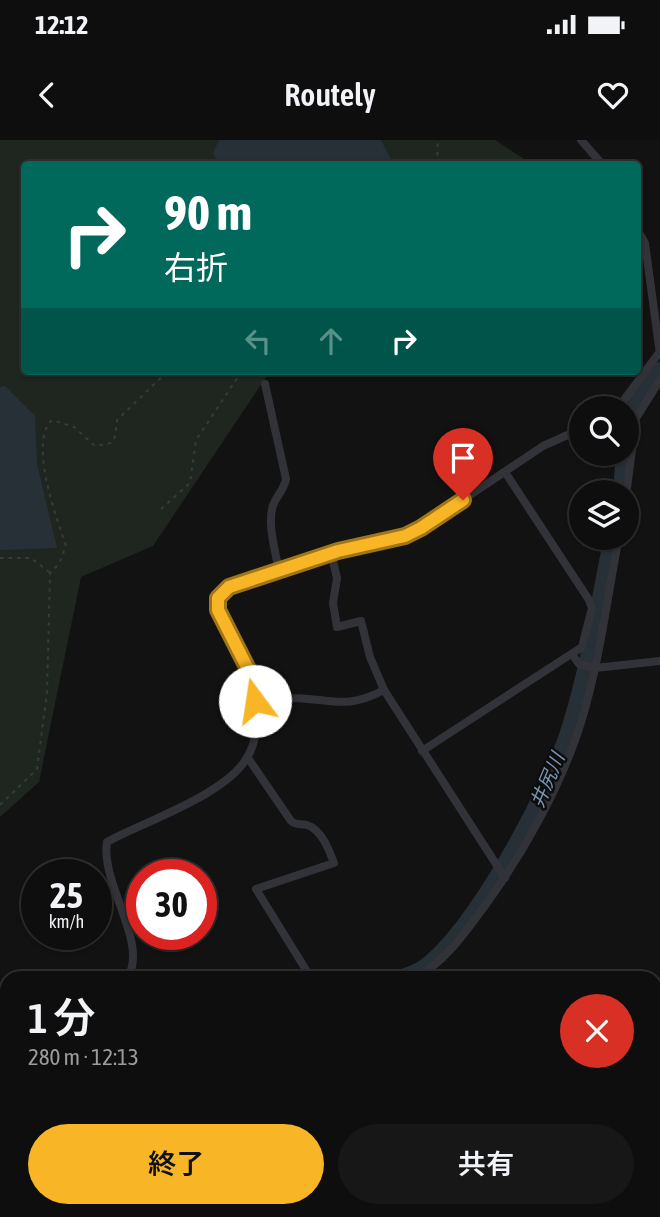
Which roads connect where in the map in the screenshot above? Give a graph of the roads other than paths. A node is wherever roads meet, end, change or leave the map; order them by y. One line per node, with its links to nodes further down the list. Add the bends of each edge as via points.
1 (581, 140): 2 (street)
2 (599, 161)
3 (641, 236): 4 (street)
4 (660, 353): 7 (street)
5 (660, 380): 10 (street, via 636,418)
6 (265, 384): 13 (street, via 286,479 272,506)
7 (627, 396)
8 (569, 434): 9 (street)
9 (505, 472): 12 (street, via 405,536); 14 (street, via 592,608 582,647)
10 (628, 480)
11 (617, 550): 16 (street)
12 (331, 553): 13 (street); 17 (street, via 337,578 333,603 337,627 361,621)
13 (279, 572): 18 (street, via 229,587 218,598 218,610 250,673)
14 (572, 654): 16 (street, via 579,664); 19 (street)
15 (660, 661): 16 (street)
16 (595, 668): 21 (street, via 582,722 555,786)
17 (384, 690): 18 (street, via 362,702); 19 (street)
18 (255, 701): 20 (street, via 256,735)
19 (422, 751): 21 (street)
20 (248, 758): 22 (street, via 203,796 107,842 112,886 130,938); 23 (street, via 291,821 322,836 334,863 256,889)
21 (505, 878): 24 (street, via 449,954)
22 (130, 971)
23 (307, 971)
24 (428, 971)

